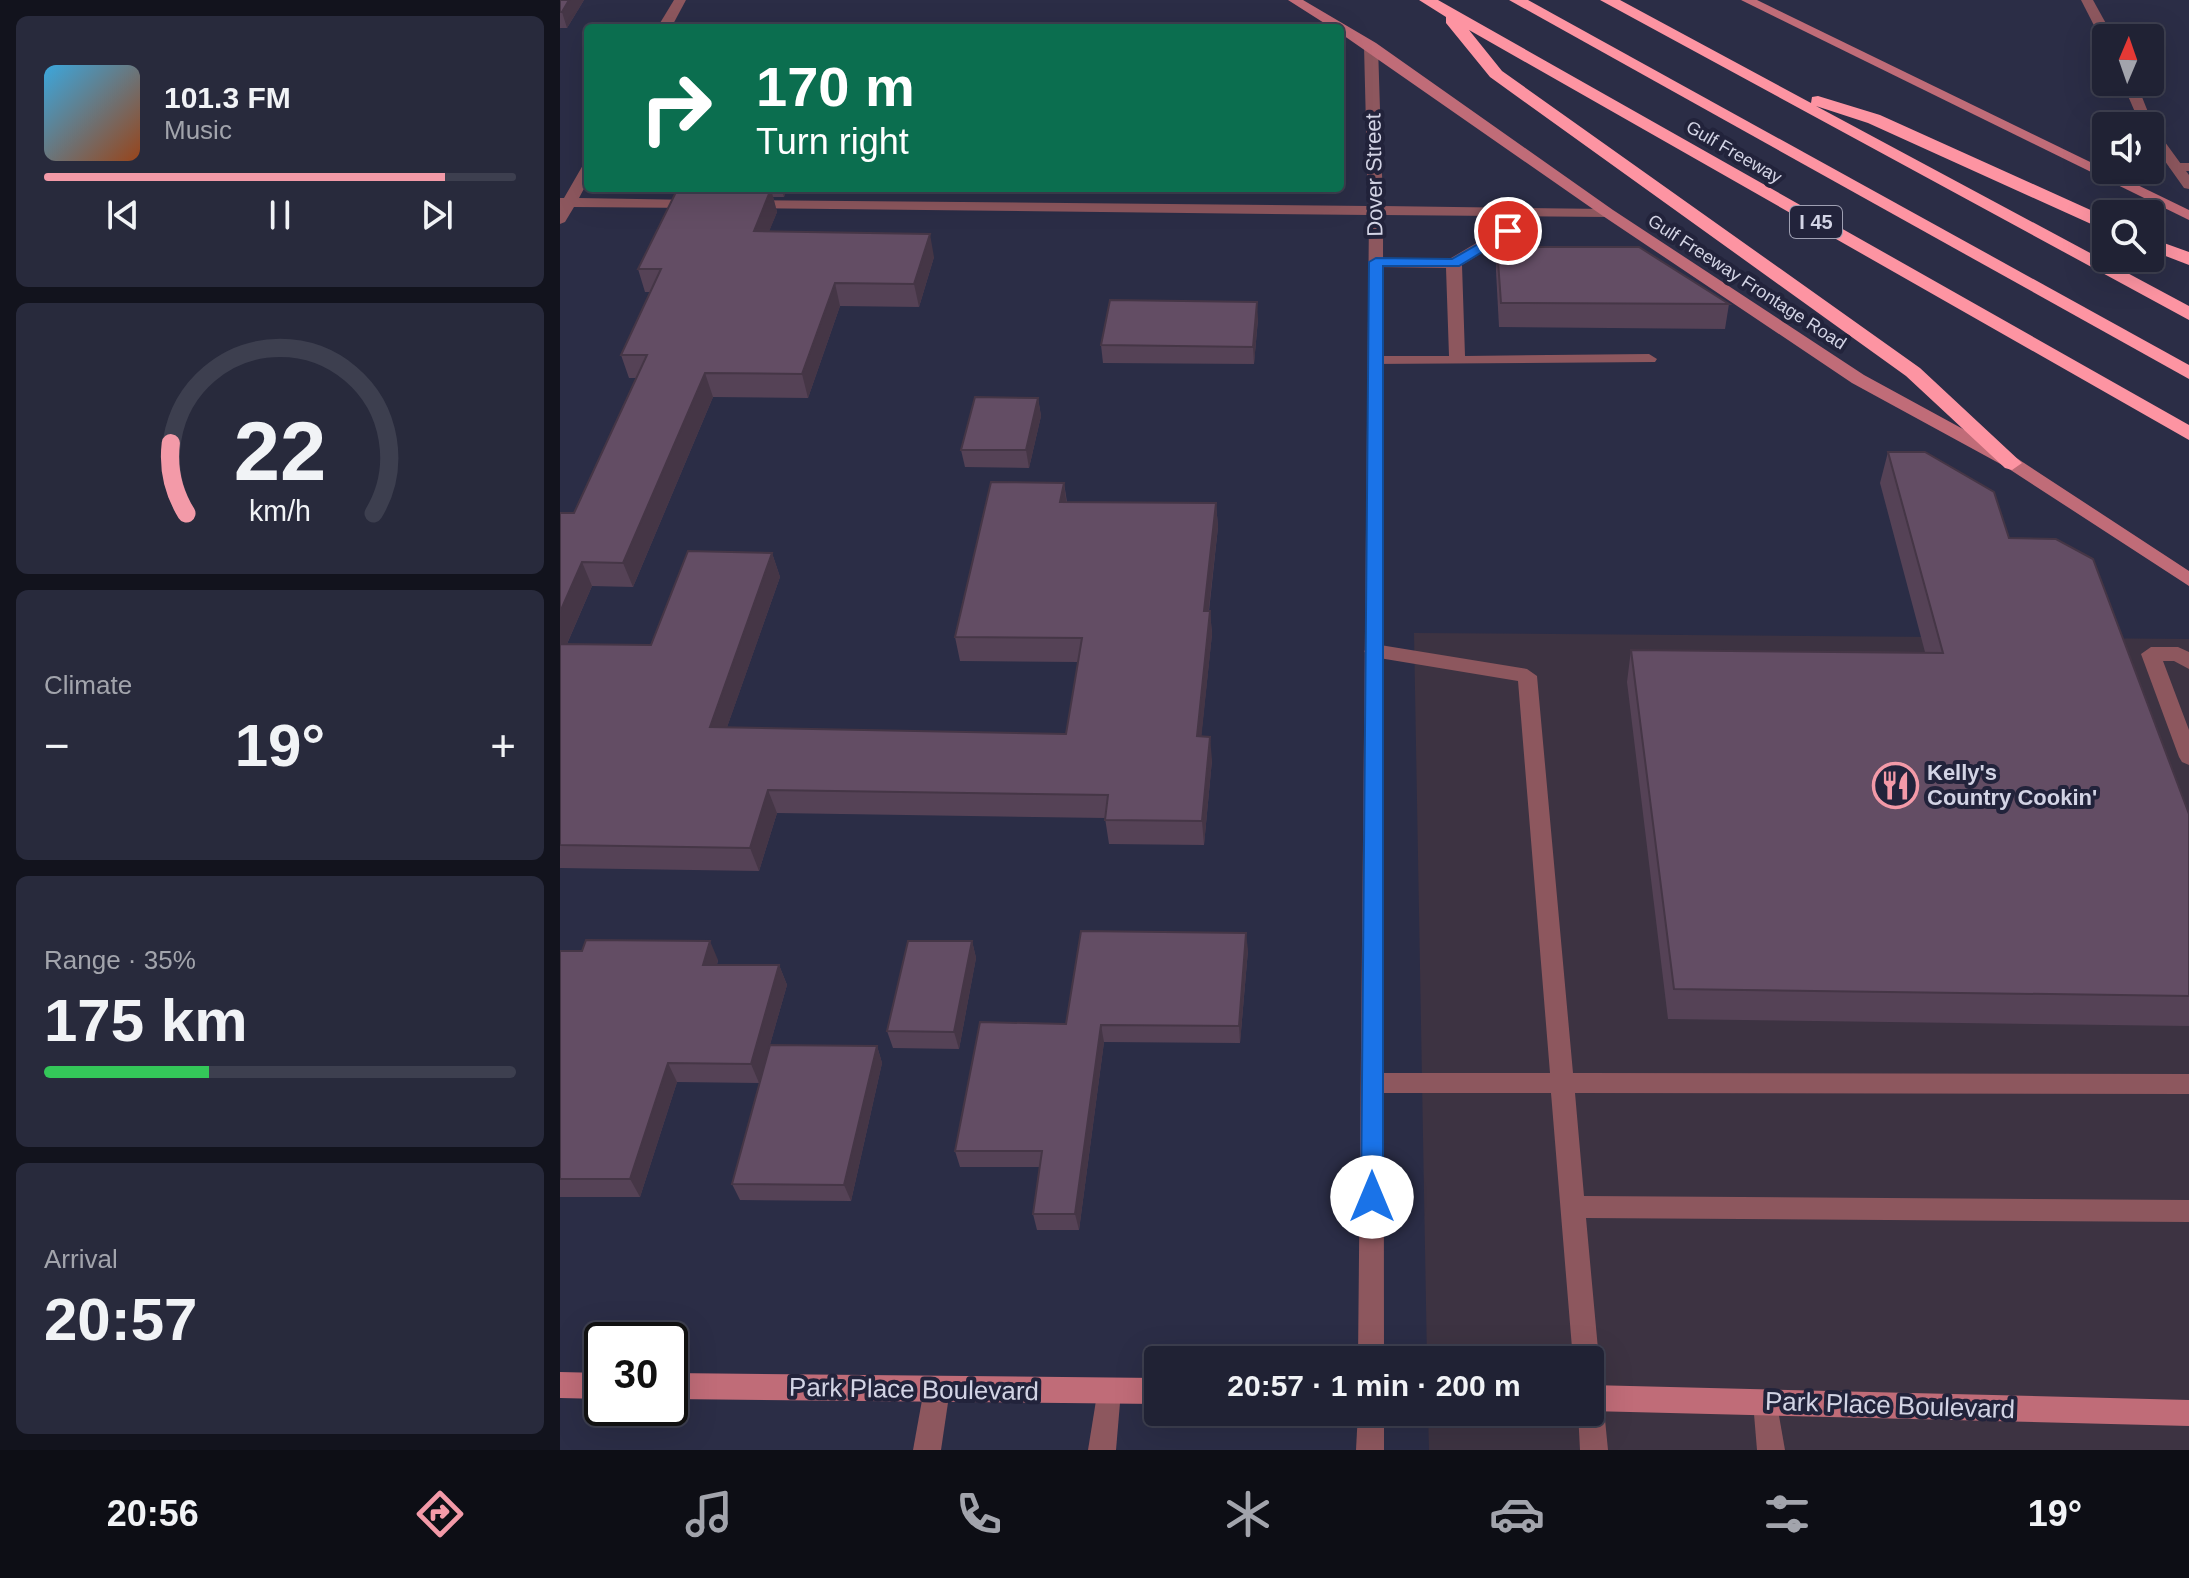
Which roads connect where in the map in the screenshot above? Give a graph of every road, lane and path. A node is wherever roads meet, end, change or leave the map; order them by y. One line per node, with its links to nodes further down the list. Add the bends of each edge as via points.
1 (680, 0): 8 (street)
2 (1294, 0): 9 (main road, Gulf Freeway Frontage Road)
3 (1517, 0): 35 (highway, Gulf Freeway / I 45)
4 (1608, 0): 13 (highway)
5 (1747, 0): 15 (main road)
6 (2087, 0): 10 (street)
7 (1435, 4): 36 (highway, Gulf Freeway / I 45); 37 (highway, via 1496,74 1913,372)
8 (666, 24)
9 (1334, 24)
10 (2100, 24)
11 (1344, 30): 12 (main road, Gulf Freeway Frontage Road)
12 (1371, 46): 21 (street, Dover Street); 23 (main road, Gulf Freeway Frontage Road)
13 (1755, 79): 25 (highway, via 1874,119); 31 (highway)
14 (2164, 145): 16 (street)
15 (2092, 164)
16 (2183, 167): 19 (street)
17 (584, 174): 20 (street)
18 (2131, 184): 24 (main road)
19 (2189, 185)
20 (565, 202): 21 (street); 26 (street)
21 (1376, 211): 22 (street); 29 (street, Dover Street)
22 (1508, 212): 23 (street); 30 (street, via 1508,231)
23 (1608, 213): 37 (main road, Gulf Freeway Frontage Road, via 1858,379)
24 (2189, 216)
25 (2092, 218)
26 (560, 219)
27 (2164, 249): 28 (highway)
28 (2189, 259)
29 (1376, 262): 30 (street); 33 (street, Dover Street)
30 (1454, 263): 34 (street)
31 (2189, 314)
32 (1649, 359): 34 (street)
33 (1375, 361): 34 (street); 39 (street, Dover Street)
34 (1457, 361)
35 (2189, 373)
36 (2189, 434)
37 (2012, 463): 38 (main road, Gulf Freeway Frontage Road)
38 (2189, 580)
39 (1374, 651): 42 (street, Dover Street); 43 (street, via 1527,676)
40 (2189, 662): 41 (street, via 2178,654 2151,654)
41 (2189, 757)
42 (1373, 1083): 43 (street); 47 (street, Dover Street)
43 (1562, 1084): 44 (street); 45 (street)
44 (2189, 1084)
45 (1573, 1207): 46 (street); 48 (street)
46 (2189, 1211)
47 (1371, 1346)
48 (1585, 1346)
49 (560, 1385): 50 (main road)
50 (584, 1386)
51 (688, 1386): 52 (main road, Park Place Boulevard)
52 (937, 1389): 53 (main road, Park Place Boulevard); 60 (street)
53 (1108, 1391): 54 (main road, Park Place Boulevard); 61 (street)
54 (1144, 1391)
55 (1604, 1398): 56 (main road, Park Place Boulevard)
56 (1766, 1402): 57 (main road, Park Place Boulevard); 64 (street)
57 (2189, 1413)
58 (1371, 1426): 62 (street)
59 (1592, 1426): 63 (street)
60 (927, 1450)
61 (1102, 1450)
62 (1370, 1450)
63 (1594, 1450)
64 (1771, 1450)

